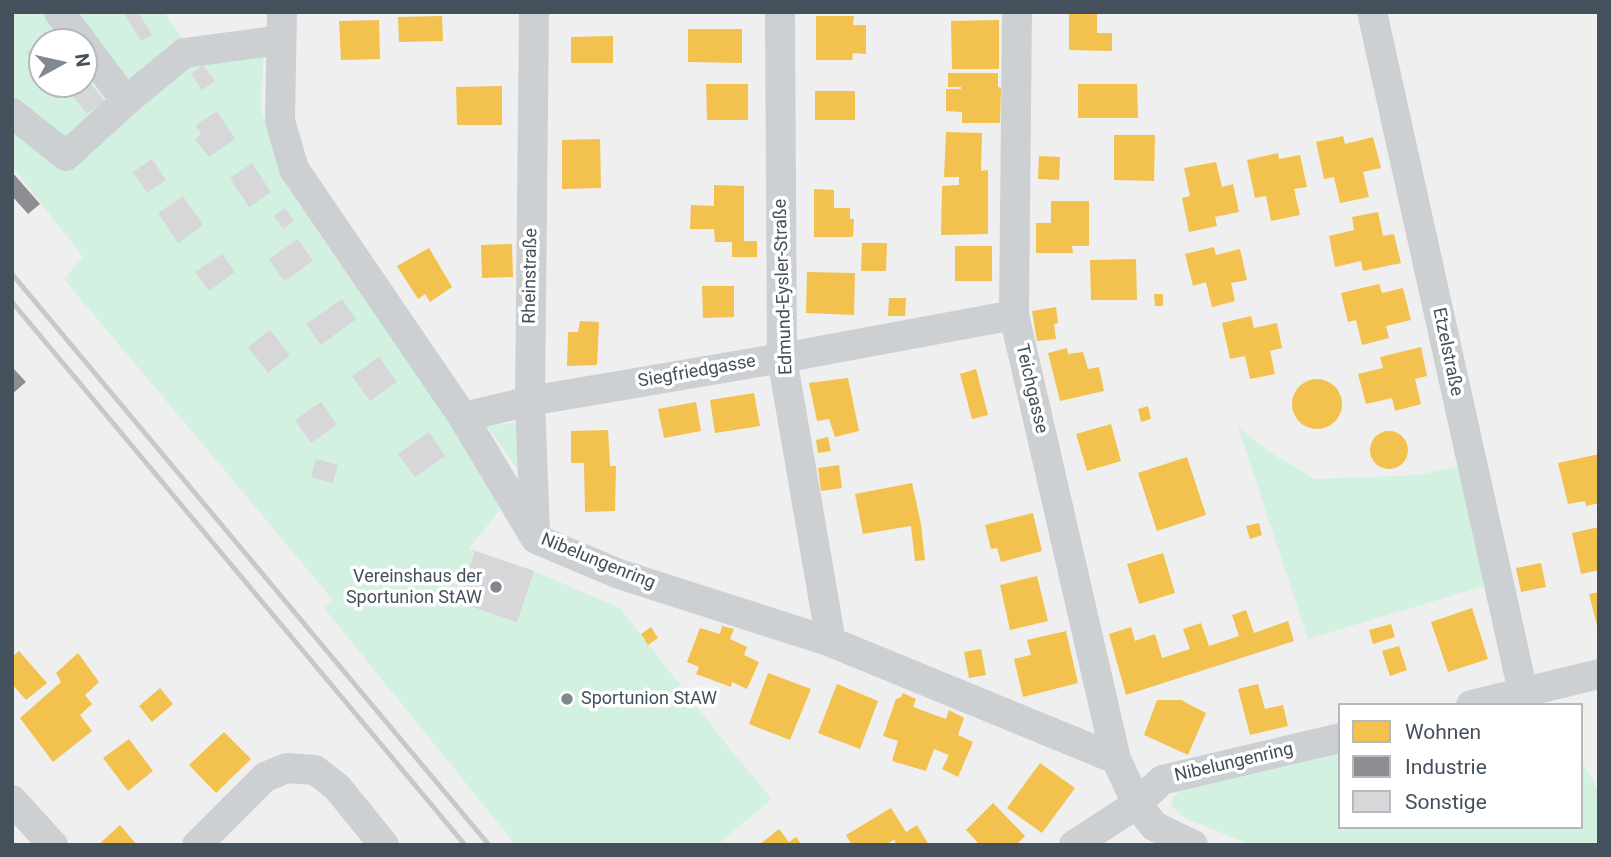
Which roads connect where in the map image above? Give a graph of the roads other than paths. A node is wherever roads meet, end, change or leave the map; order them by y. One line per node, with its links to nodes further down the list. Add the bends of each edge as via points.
1 (59, 12): 7 (street)
2 (534, 12): 13 (street, Rheinstraße)
3 (780, 12): 12 (street, Edmund-Eysler-Straße)
4 (1017, 12): 11 (street, Teichgasse)
5 (1372, 12): 18 (street, Etzelstraße)
6 (282, 26): 9 (street, Nibelungenring, via 184,53); 14 (street, Nibelungenring, via 280,121 294,169)
7 (71, 28)
8 (98, 62): 9 (street)
9 (127, 100): 10 (street, Nibelungenring, via 66,156)
10 (12, 113)
11 (1014, 315): 12 (street, Siegfriedgasse); 21 (street, Teichgasse)
12 (782, 358): 13 (street, Siegfriedgasse); 16 (street, Edmund-Eysler-Straße)
13 (530, 401): 14 (street, Siegfriedgasse); 15 (street, Rheinstraße)
14 (463, 417): 15 (street, Nibelungenring)
15 (536, 539): 16 (street, Nibelungenring, via 619,574)
16 (831, 642): 21 (street, Nibelungenring)
17 (1599, 674): 18 (street)
18 (1523, 692): 19 (street)
19 (1479, 703)
20 (1338, 738): 23 (street, Nibelungenring, via 1162,780)
21 (1116, 759): 23 (street, Teichgasse)
22 (12, 800): 24 (street)
23 (1137, 804): 27 (street, Nibelungenring); 28 (street, Teichgasse, via 1154,826)
24 (53, 845)
25 (197, 845): 26 (street, via 265,777 287,768 315,770 337,787)
26 (384, 845)
27 (1074, 845)
28 (1193, 845)

